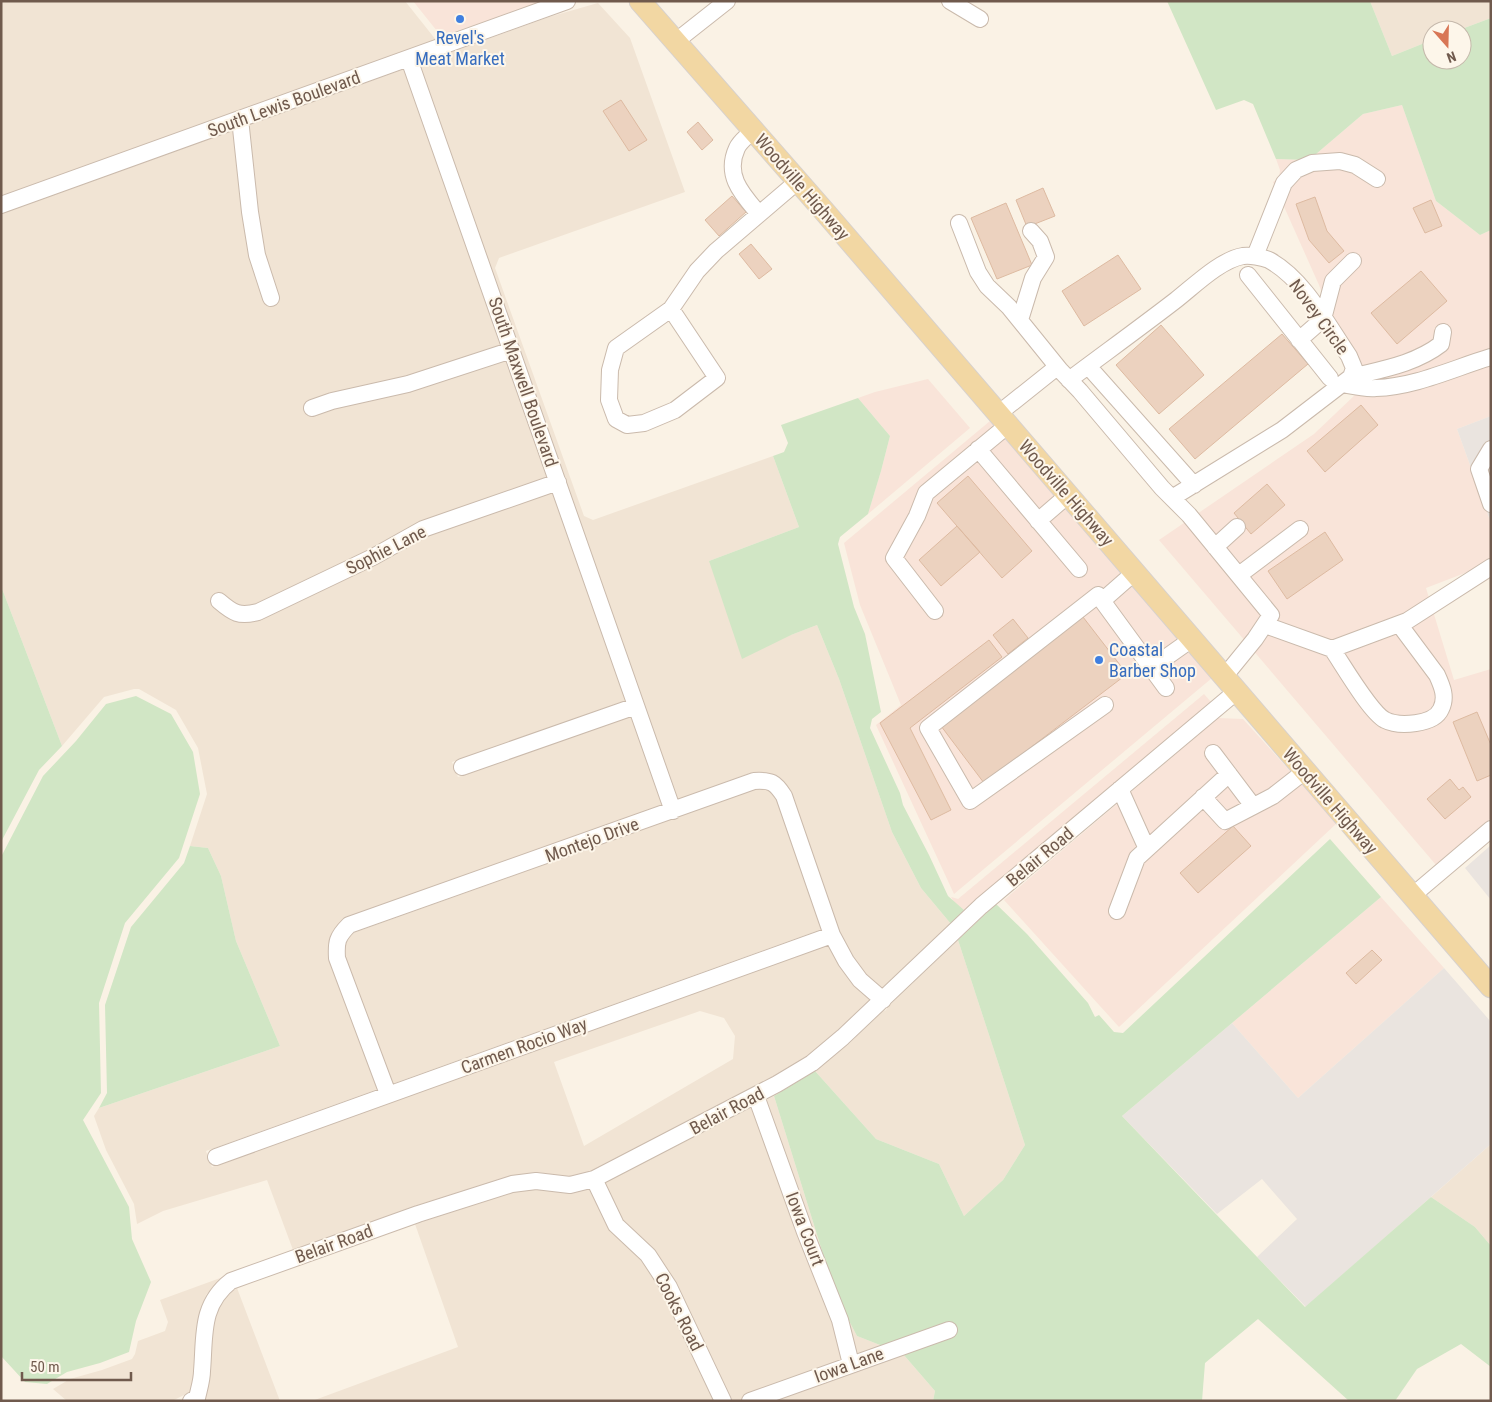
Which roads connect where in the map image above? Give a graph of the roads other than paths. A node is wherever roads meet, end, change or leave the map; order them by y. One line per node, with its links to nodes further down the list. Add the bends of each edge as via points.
1 (567, 1): 7 (street, South Lewis Boulevard)
2 (640, 1): 6 (main road, Woodville Highway)
3 (727, 1): 6 (street)
4 (950, 1): 5 (street)
5 (980, 18)
6 (675, 42): 9 (main road, Woodville Highway)
7 (409, 59): 8 (street, South Lewis Boulevard); 25 (street, South Maxwell Boulevard)
8 (240, 119): 12 (street, South Lewis Boulevard); 19 (street, via 257,255)
9 (753, 130): 11 (main road, Woodville Highway); 13 (street, via 738,146 733,172 737,188)
10 (1377, 180): 16 (street, via 1355,165 1340,161 1312,163 1296,170 1284,183)
11 (798, 182): 13 (street); 32 (main road, Woodville Highway)
12 (1, 205)
13 (759, 214): 20 (street, via 697,271)
14 (959, 223): 22 (street, via 978,272)
15 (1031, 230): 22 (street, via 1040,241 1046,257 1033,278)
16 (1255, 256): 21 (street, Novey Circle, via 1284,271 1302,287); 27 (street, via 1242,256 1226,263)
17 (1353, 261): 21 (street, via 1334,282)
18 (1248, 275): 24 (street)
19 (271, 298)
20 (672, 309): 20 (street, via 717,378 675,410 644,423 627,425 616,419 609,400 610,370 616,348)
21 (1323, 319): 24 (street); 29 (street, Novey Circle, via 1354,368)
22 (1020, 320): 28 (street)
23 (1442, 332): 29 (street, via 1440,344 1413,361)
24 (1299, 340): 29 (street)
25 (512, 350): 31 (street, via 408,384); 37 (street, South Maxwell Boulevard)
26 (1491, 357): 29 (street, via 1394,387 1361,388)
27 (1088, 366): 30 (street); 34 (street)
28 (1057, 367): 30 (street); 32 (street)
29 (1341, 379): 38 (street, Novey Circle, via 1282,430)
30 (1069, 380): 36 (street)
31 (312, 408)
32 (1003, 419): 33 (street); 39 (main road, Woodville Highway)
33 (978, 449): 42 (street); 52 (street, via 926,493 894,558)
34 (1162, 449): 36 (street); 38 (street)
35 (1491, 449): 41 (street, via 1479,468)
36 (1143, 466): 40 (street)
37 (558, 482): 50 (street, Sophie Lane, via 423,529 373,557 258,612 239,614); 61 (street, South Maxwell Boulevard)
38 (1194, 485): 40 (street, Novey Circle)
39 (1068, 495): 42 (street); 48 (main road, Woodville Highway)
40 (1172, 498): 45 (street)
41 (1491, 504)
42 (1038, 521): 47 (street)
43 (1237, 527): 45 (street)
44 (1300, 529): 49 (street)
45 (1215, 547): 49 (street)
46 (1491, 567): 53 (street)
47 (1079, 569)
48 (1134, 572): 51 (street); 55 (main road, Woodville Highway)
49 (1239, 576): 54 (street, via 1271,615)
50 (219, 601)
51 (1102, 601): 57 (street); 60 (street, via 1098,595 928,728 970,801)
52 (935, 611)
53 (1399, 624): 56 (street); 56 (street, via 1442,684 1443,703 1440,711 1431,718 1414,724 1384,720)
54 (1265, 625): 56 (street); 58 (street, Belair Road)
55 (1192, 639): 57 (street); 58 (main road, Woodville Highway)
56 (1332, 649)
57 (1151, 668): 59 (street)
58 (1231, 684): 64 (main road, Woodville Highway); 66 (street, Belair Road)
59 (1166, 688)
60 (1105, 705)
61 (636, 706): 63 (street); 69 (street, South Maxwell Boulevard)
62 (1213, 753): 65 (street)
63 (462, 767)
64 (1305, 771): 68 (street, via 1273,796); 72 (main road, Woodville Highway)
65 (1229, 774): 67 (street); 68 (street)
66 (1120, 789): 71 (street); 76 (street, Belair Road, via 981,906)
67 (1203, 797): 68 (street, via 1225,821); 71 (street)
68 (1253, 806)
69 (673, 811): 74 (street, Montejo Drive, via 754,781 768,780 778,786); 77 (street, Montejo Drive, via 349,926 341,933 336,944 337,958)
70 (1491, 829): 72 (street)
71 (1147, 849): 73 (street, via 1137,858)
72 (1412, 896): 75 (main road, Woodville Highway)
73 (1117, 911)
74 (832, 934): 76 (street, Montejo Drive, via 860,980); 77 (street, Carmen Rocio Way)
75 (1491, 987)
76 (883, 1000): 78 (street, Belair Road, via 812,1063)
77 (388, 1094): 79 (street, Carmen Rocio Way)
78 (756, 1096): 80 (street, Belair Road); 82 (street, Iowa Court, via 840,1320)
79 (216, 1156)
80 (594, 1179): 83 (street, Belair Road, via 570,1185 536,1181 512,1184 231,1281 222,1288 208,1310 202,1374); 84 (street, Cooks Road, via 616,1226 648,1255 669,1287)
81 (948, 1330): 82 (street, Iowa Lane)
82 (851, 1364): 85 (street, Iowa Lane)
83 (194, 1400)
84 (723, 1401)
85 (750, 1401)

